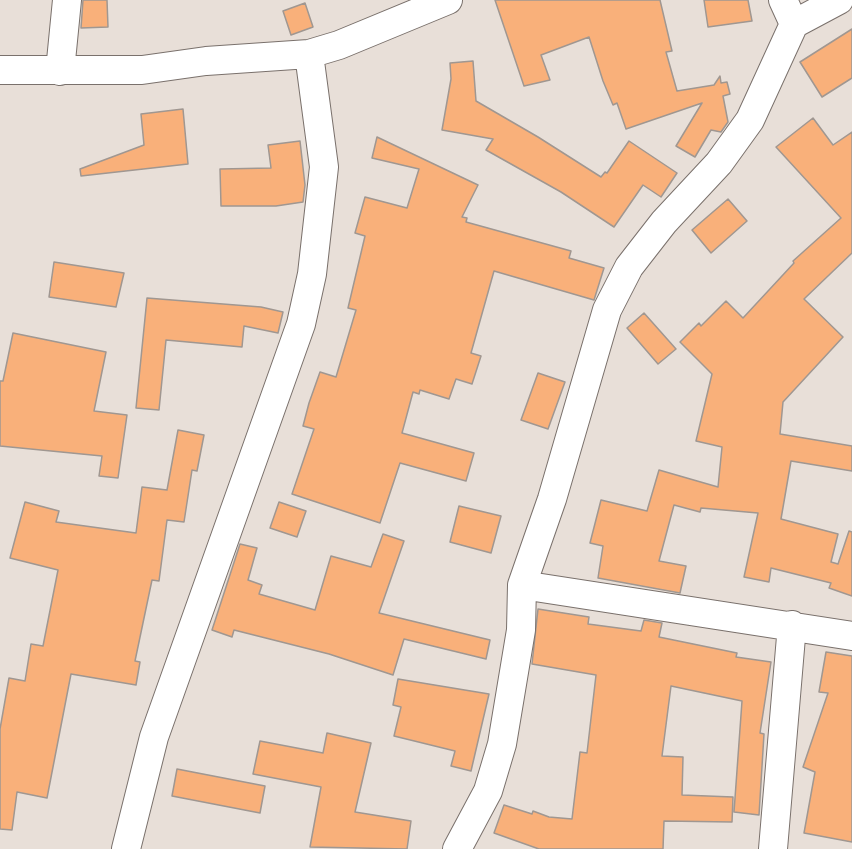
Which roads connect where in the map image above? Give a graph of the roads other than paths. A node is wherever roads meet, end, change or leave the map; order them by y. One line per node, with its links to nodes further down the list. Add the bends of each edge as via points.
1 (67, 0): 7 (street)
2 (448, 0): 5 (street)
3 (839, 0): 4 (street)
4 (788, 12): 8 (street, via 750,120 719,163 629,267 607,310 552,499)
5 (309, 54): 7 (street, via 142,70); 11 (street, via 324,167 319,228 303,314 154,737)
6 (0, 70): 7 (street)
7 (60, 71)
8 (522, 585): 9 (street); 12 (street, via 521,630 502,744 488,791)
9 (792, 625): 10 (street); 13 (street)
10 (852, 636)
11 (126, 849)
12 (457, 849)
13 (773, 849)

